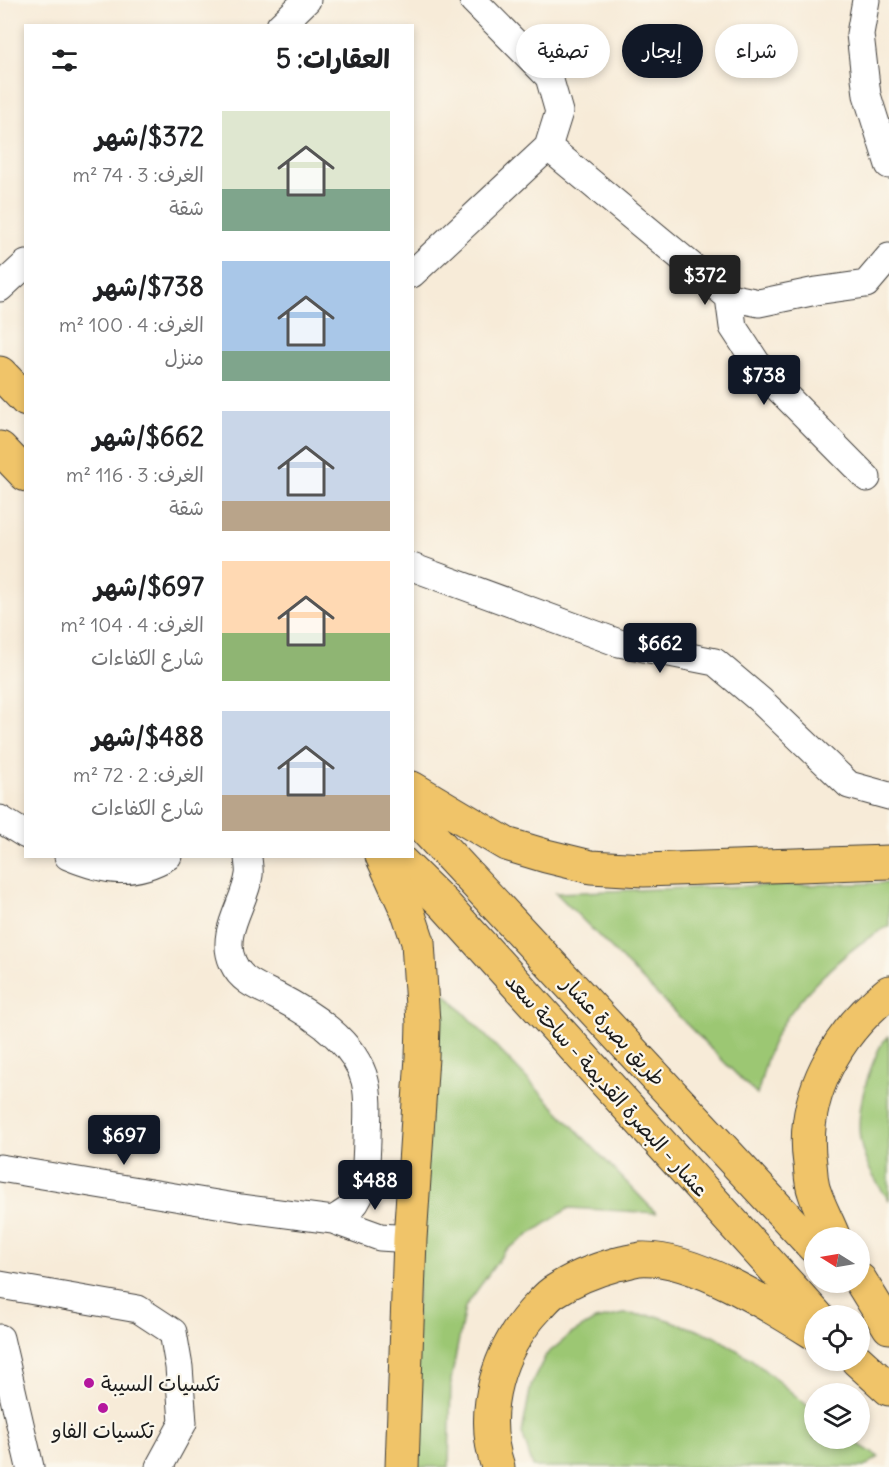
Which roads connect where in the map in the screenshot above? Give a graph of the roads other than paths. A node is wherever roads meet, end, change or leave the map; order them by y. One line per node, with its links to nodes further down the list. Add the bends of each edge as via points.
1 (308, 0): 4 (street)
2 (473, 0): 5 (street, via 549,77 559,112)
3 (866, 0): 6 (street, via 860,34 867,95)
4 (282, 24)
5 (548, 147): 9 (street); 11 (street)
6 (889, 165)
7 (889, 257): 11 (street, via 866,284 759,303)
8 (24, 266): 10 (street)
9 (414, 272)
10 (0, 288)
11 (729, 297): 16 (street, via 733,327 764,374)
12 (0, 373): 13 (main road)
13 (24, 398)
14 (0, 448): 15 (main road)
15 (24, 474)
16 (867, 478)
17 (414, 568): 19 (street, via 619,643 714,662 849,785)
18 (414, 789): 28 (main road, via 506,844 591,867 644,870)
19 (889, 796)
20 (414, 817): 33 (main road, طريق بصرة عشار)
21 (0, 819): 22 (street)
22 (24, 834)
23 (73, 858): 24 (street, via 93,866 129,871)
24 (163, 858)
25 (248, 858): 31 (street, via 249,875 229,944 237,972 341,1038 365,1079 368,1096 362,1185 352,1206)
26 (383, 858): 34 (main road, via 418,942 421,982 423,1057)
27 (397, 858): 38 (main road, عشار - البصرة القديمة - ساحة سعد, via 445,905)
28 (889, 862)
29 (889, 992): 32 (main road, via 845,1036 826,1066 812,1100 807,1147 813,1190)
30 (0, 1168): 31 (street)
31 (333, 1220): 34 (street, via 380,1237)
32 (829, 1227)
33 (804, 1236)
34 (410, 1239): 44 (main road)
35 (0, 1285): 46 (street, via 138,1309 173,1332 183,1423)
36 (857, 1293): 39 (main road)
37 (868, 1293): 39 (main road)
38 (807, 1305)
39 (888, 1326)
40 (804, 1327): 47 (main road, via 776,1309 680,1264 640,1259 595,1270 553,1292 526,1320 507,1351 494,1385 490,1423)
41 (0, 1338): 45 (street)
42 (869, 1371): 43 (main road)
43 (889, 1389)
44 (397, 1463)
45 (30, 1467)
46 (159, 1467)
47 (498, 1467)

